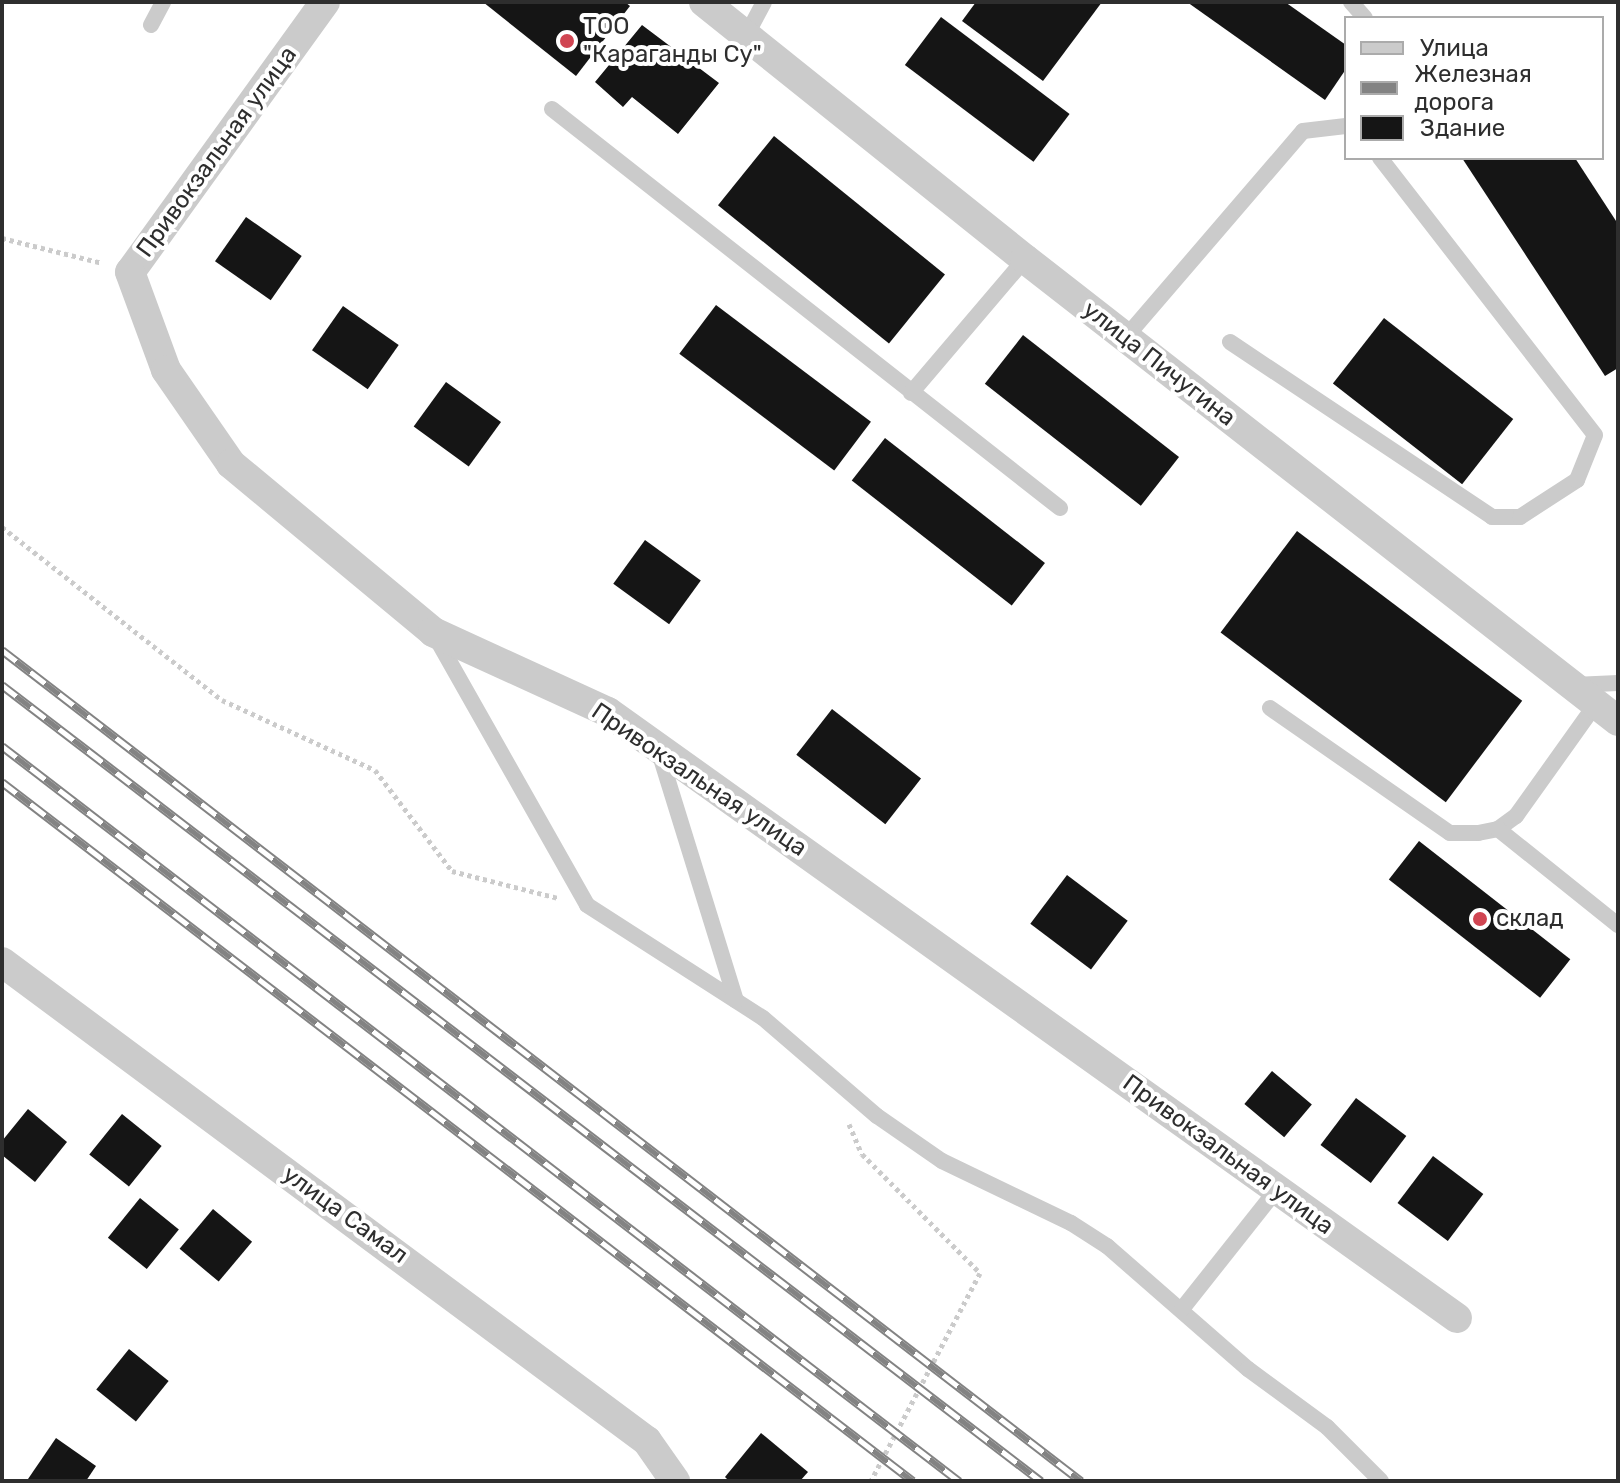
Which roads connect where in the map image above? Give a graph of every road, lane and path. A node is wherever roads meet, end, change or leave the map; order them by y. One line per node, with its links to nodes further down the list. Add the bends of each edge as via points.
1 (163, 2): 5 (lane)
2 (325, 2): 12 (street, Привокзальная улица)
3 (704, 2): 6 (street, улица Пичугина)
4 (764, 2): 6 (lane)
5 (151, 25)
6 (746, 36): 11 (street, улица Пичугина)
7 (552, 109): 15 (lane)
8 (1344, 126): 13 (lane, via 1303,131)
9 (1382, 160): 14 (lane, via 1595,435 1577,480 1520,517 1492,517)
10 (2, 238): 12 (path)
11 (1025, 259): 13 (street, улица Пичугина); 15 (lane)
12 (130, 272): 18 (street, Привокзальная улица, via 166,370 231,464)
13 (1125, 338): 20 (street, улица Пичугина)
14 (1230, 342)
15 (911, 393): 16 (lane)
16 (1060, 508)
17 (2, 527): 25 (path, via 222,700 375,770 452,871)
18 (433, 632): 23 (street, Привокзальная улица, via 608,712); 25 (lane)
19 (1618, 683): 20 (lane)
20 (1572, 685): 22 (street, улица Пичугина)
21 (1270, 708): 24 (lane, via 1450,833)
22 (1607, 712): 24 (lane, via 1516,816)
23 (658, 747): 28 (lane); 30 (street, Привокзальная улица)
24 (1498, 829): 26 (lane)
25 (587, 905): 28 (lane)
26 (1618, 925)
27 (2, 962): 33 (street, улица Самал, via 647,1441)
28 (736, 1000): 29 (lane)
29 (827, 1074): 31 (lane, via 942,1161 1107,1246); 34 (path, via 862,1154 980,1273)
30 (1277, 1189): 31 (lane); 32 (street, Привокзальная улица)
31 (1182, 1309): 35 (lane, via 1248,1369 1327,1427)
32 (1457, 1318)
33 (675, 1481)
34 (871, 1481)
35 (1381, 1481)

